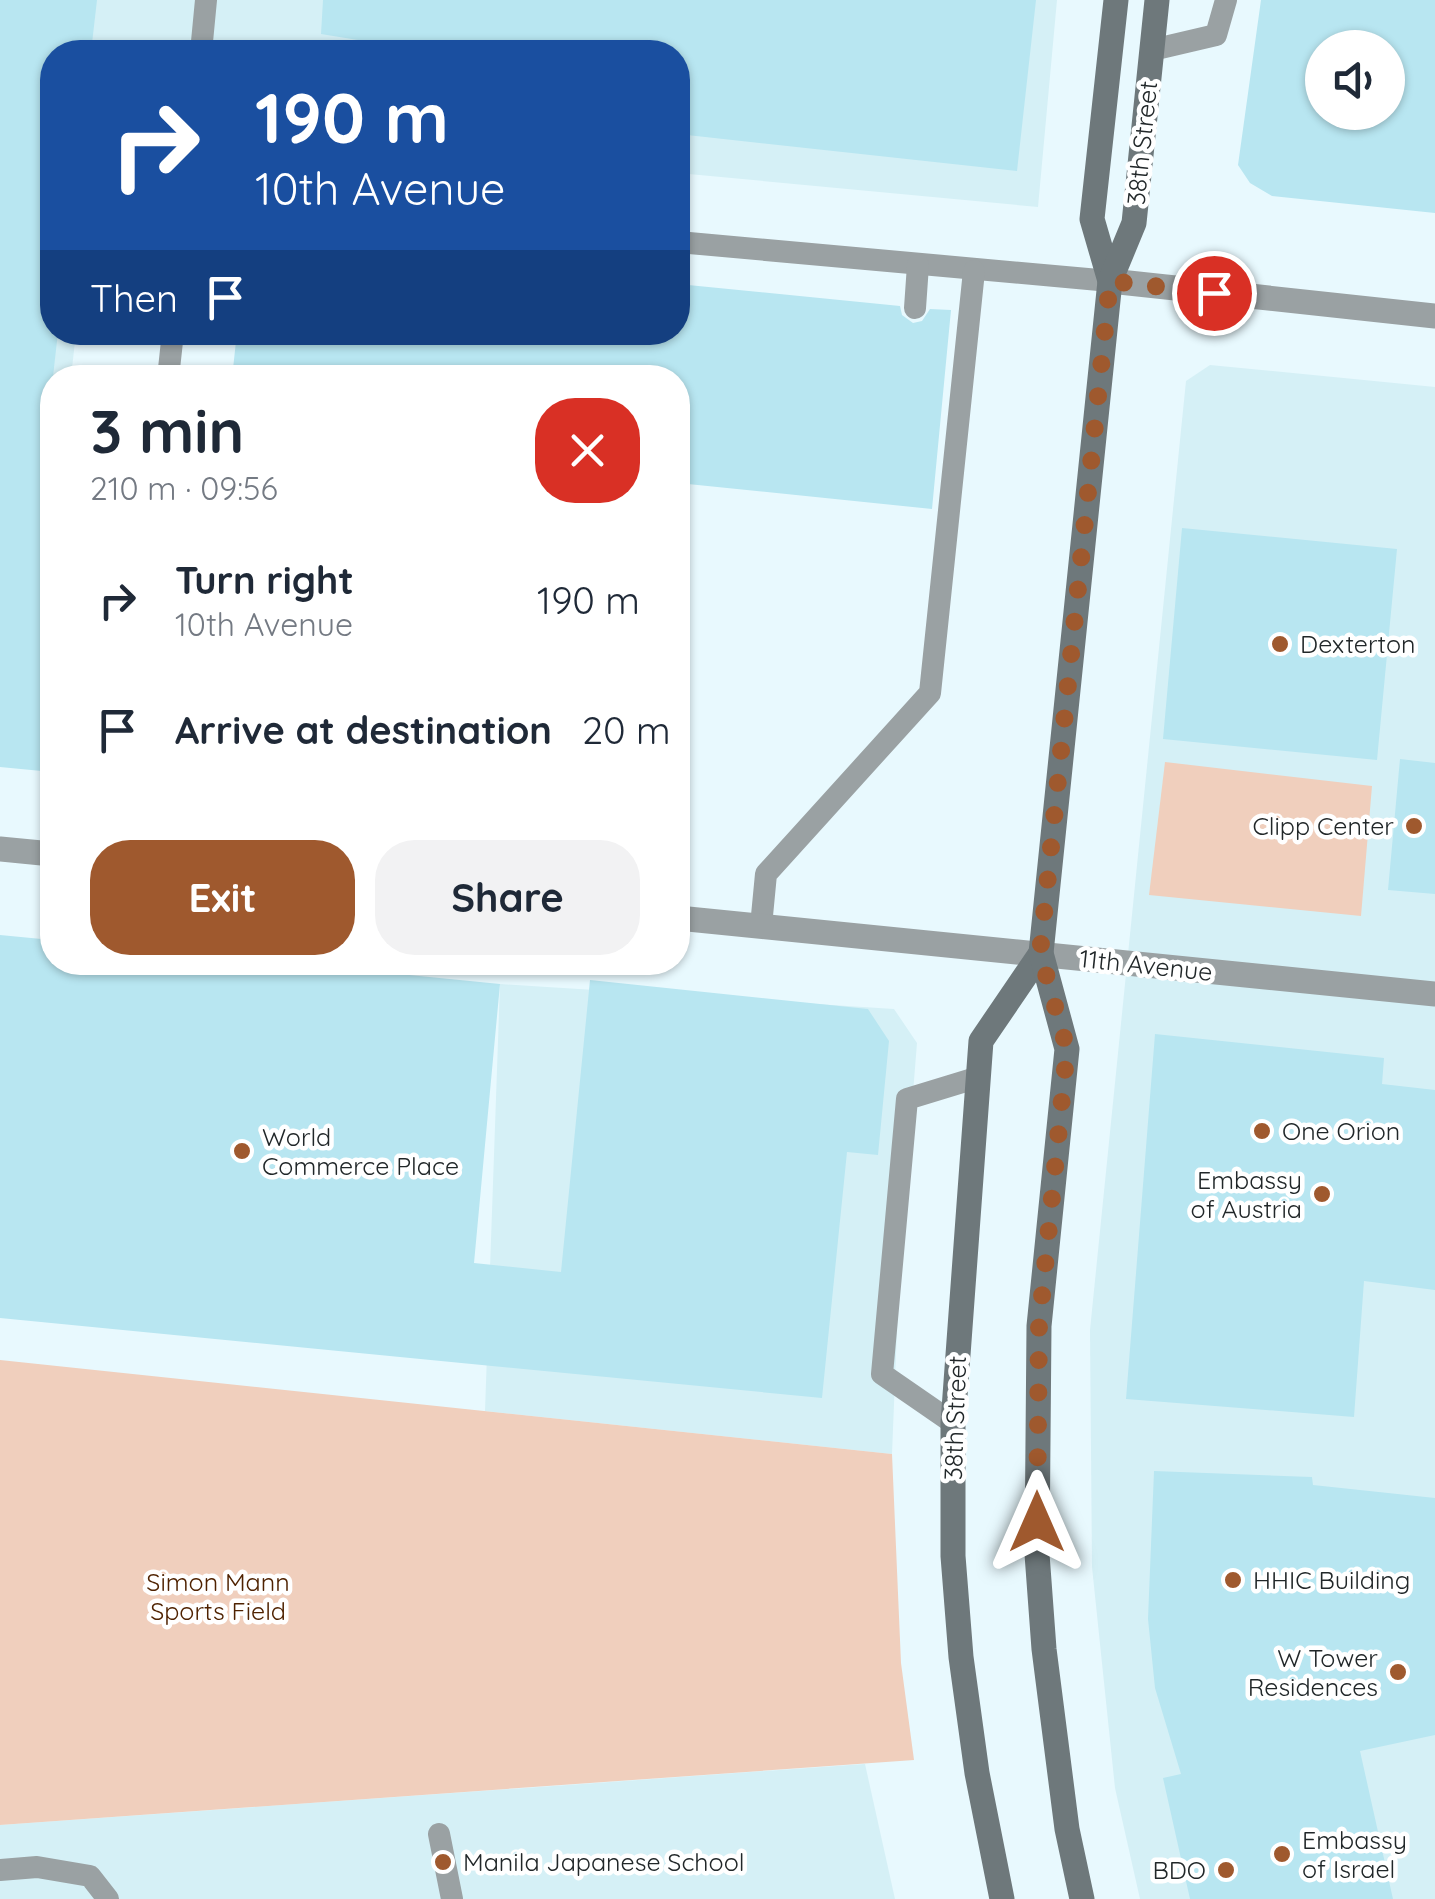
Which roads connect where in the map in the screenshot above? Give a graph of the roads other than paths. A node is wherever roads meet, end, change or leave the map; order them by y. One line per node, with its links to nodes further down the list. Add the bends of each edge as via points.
1 (206, 0): 5 (lane)
2 (1116, 0): 10 (main road, 38th Street, via 1092,218)
3 (1157, 0): 6 (main road, 38th Street)
4 (1226, 0): 6 (lane, via 1216,34)
5 (202, 40)
6 (1152, 50): 10 (main road, 38th Street, via 1134,224)
7 (690, 243): 8 (lane)
8 (918, 265): 9 (lane); 11 (lane)
9 (974, 272): 10 (lane); 16 (lane, via 930,693 766,874)
10 (1110, 281): 12 (street); 17 (main road, 38th Street)
11 (916, 308)
12 (1435, 316)
13 (0, 849): 14 (street)
14 (40, 853)
15 (690, 919): 16 (street, 11th Avenue)
16 (761, 926): 17 (street, 11th Avenue)
17 (1040, 953): 18 (street, 11th Avenue); 19 (main road, 38th Street, via 981,1041); 26 (main road, 38th Street, via 1067,1049 1039,1326 1037,1554 1065,1811)
18 (1435, 994)
19 (978, 1077): 20 (main road, 38th Street); 20 (lane, via 907,1099 882,1374)
20 (953, 1423): 25 (main road, 38th Street, via 961,1657)
21 (439, 1834): 24 (lane)
22 (0, 1870): 23 (lane, via 37,1866 90,1876)
23 (108, 1899)
24 (452, 1899)
25 (1002, 1899)
26 (1082, 1899)

